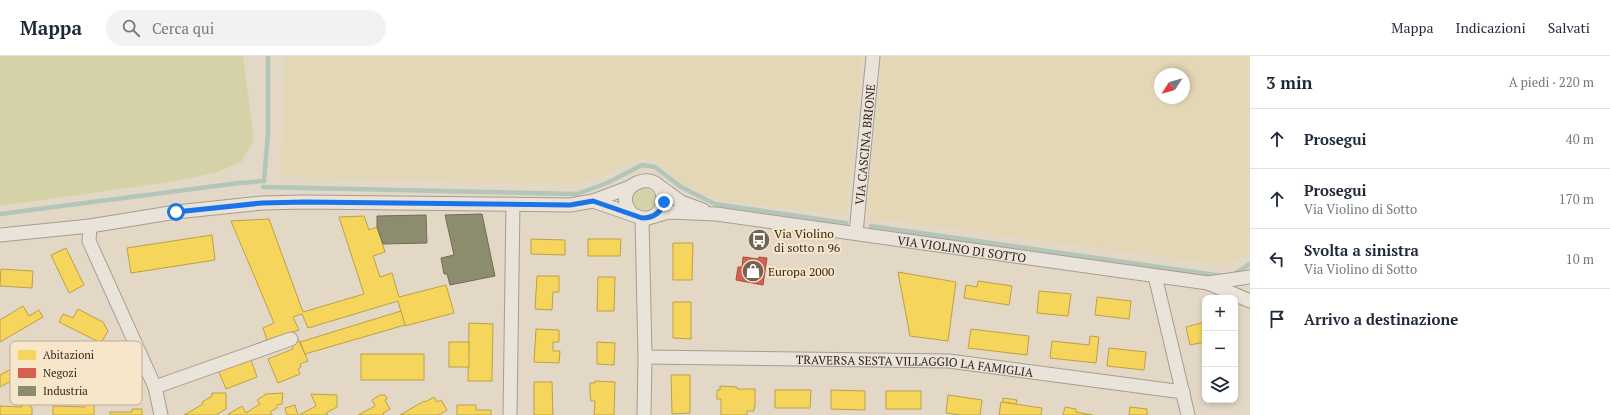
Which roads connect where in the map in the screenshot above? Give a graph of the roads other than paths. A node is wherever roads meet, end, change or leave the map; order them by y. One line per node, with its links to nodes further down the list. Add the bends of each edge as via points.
1 (873, 56): 9 (street, VIA CASCINA BRIONE)
2 (658, 185): 3 (street, VIA VIOLINO DI SOTTO, via 646,180); 6 (street, VIA VIOLINO DI SOTTO, via 681,202); 7 (street, via 664,202 659,212)
3 (630, 187): 4 (street, VIA VIOLINO DI SOTTO); 7 (street, via 626,198 628,209)
4 (593, 201): 5 (street, VIA VIOLINO DI SOTTO, via 570,205); 7 (street, VIA VIOLINO DI SOTTO)
5 (513, 204): 8 (street, VIA VIOLINO DI SOTTO, via 262,203 176,212); 22 (street)
6 (716, 214): 7 (street, VIA VIOLINO DI SOTTO, via 669,212); 9 (street, VIA VIOLINO DI SOTTO)
7 (643, 216): 17 (street)
8 (90, 226): 10 (street, VIA VIOLINO DI SOTTO); 16 (street, via 89,241)
9 (856, 233): 11 (street, VIA VIOLINO DI SOTTO)
10 (0, 235)
11 (1155, 276): 13 (street, VIA VIOLINO DI SOTTO); 20 (street)
12 (1250, 277): 13 (street, VIA VIOLINO DI SOTTO)
13 (1208, 283): 14 (street, VIA VIOLINO DI SOTTO)
14 (1250, 301)
15 (291, 338): 19 (street)
16 (134, 341)
17 (645, 357): 20 (street, TRAVERSA SESTA VILLAGGIO LA FAMIGLIA, via 949,361); 23 (street)
18 (142, 358): 19 (street)
19 (155, 387): 21 (street)
20 (1183, 392): 24 (street)
21 (161, 415)
22 (510, 415)
23 (644, 415)
24 (1188, 415)

